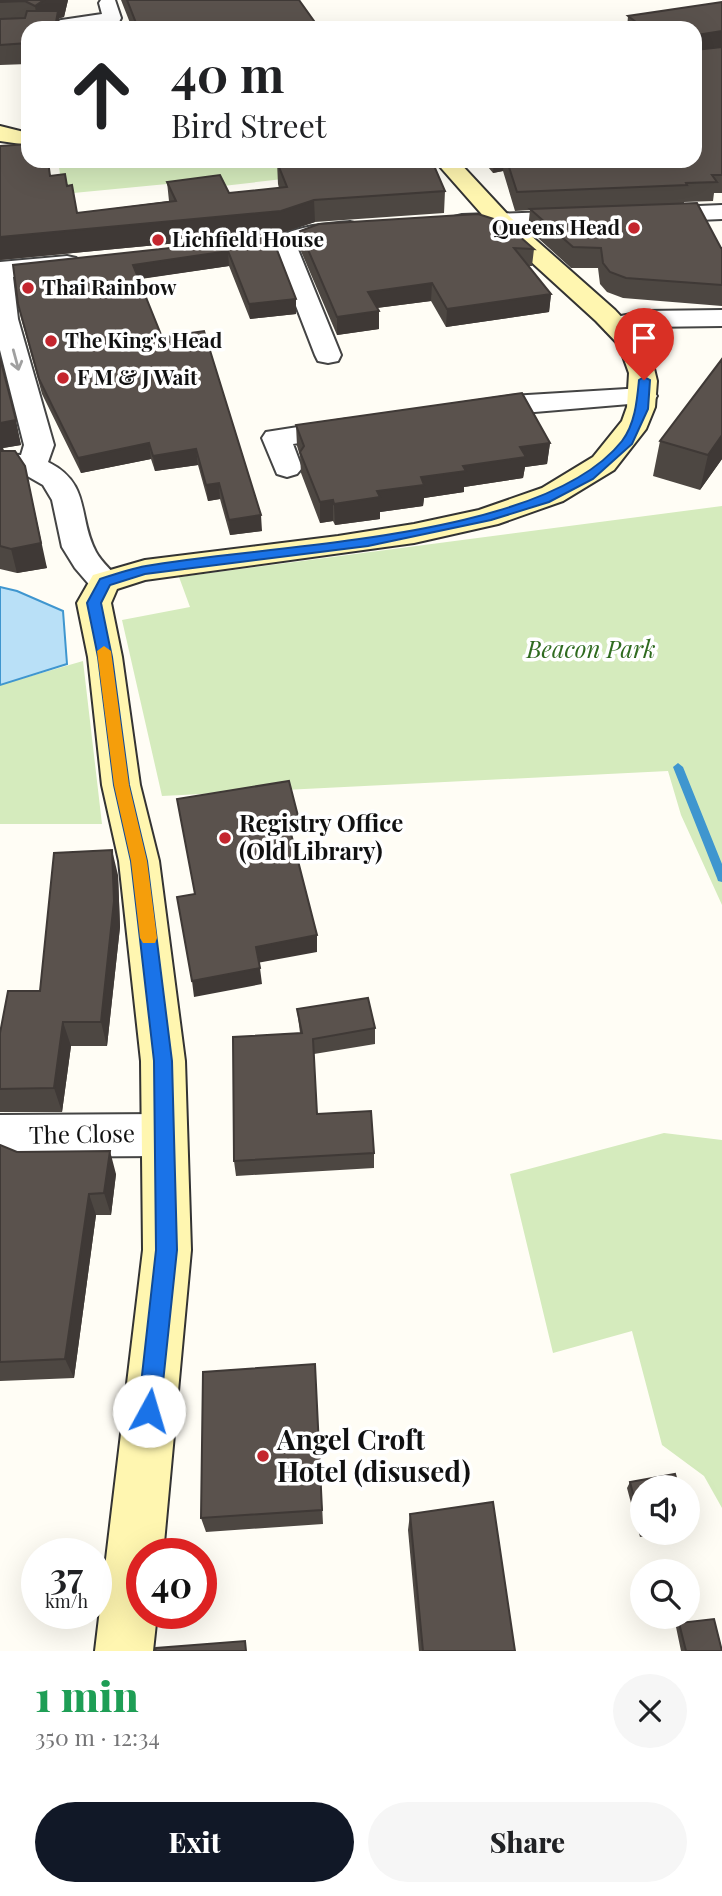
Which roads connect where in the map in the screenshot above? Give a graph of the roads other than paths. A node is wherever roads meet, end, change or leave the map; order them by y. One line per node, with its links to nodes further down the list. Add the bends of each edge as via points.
1 (108, 3): 2 (street, via 112,18)
2 (93, 21)
3 (21, 140): 4 (street)
4 (1, 142): 5 (street)
5 (21, 144)
6 (451, 168): 10 (street)
7 (722, 212): 8 (street)
8 (631, 216)
9 (605, 217): 10 (street)
10 (501, 221): 11 (street); 16 (street)
11 (432, 223)
12 (367, 228): 17 (street, via 315,232 273,244)
13 (96, 260): 14 (street)
14 (0, 270): 22 (street, one-way to 22, via 5,319 39,445)
15 (722, 318): 16 (street, via 646,319)
16 (615, 325): 18 (street, via 638,355)
17 (328, 355)
18 (643, 396): 19 (street, via 511,404); 24 (street, via 628,442 589,476 544,499 491,516 368,542 145,570)
19 (442, 414)
20 (373, 424): 23 (street, via 276,438)
21 (0, 463): 22 (street)
22 (32, 466): 24 (street, via 64,492 78,549)
23 (287, 468)
24 (104, 582): 25 (street, via 94,603 121,785 139,861 163,1061)
25 (163, 1135): 26 (street, The Close); 27 (street, via 167,1250)
26 (0, 1136)
27 (124, 1651)

